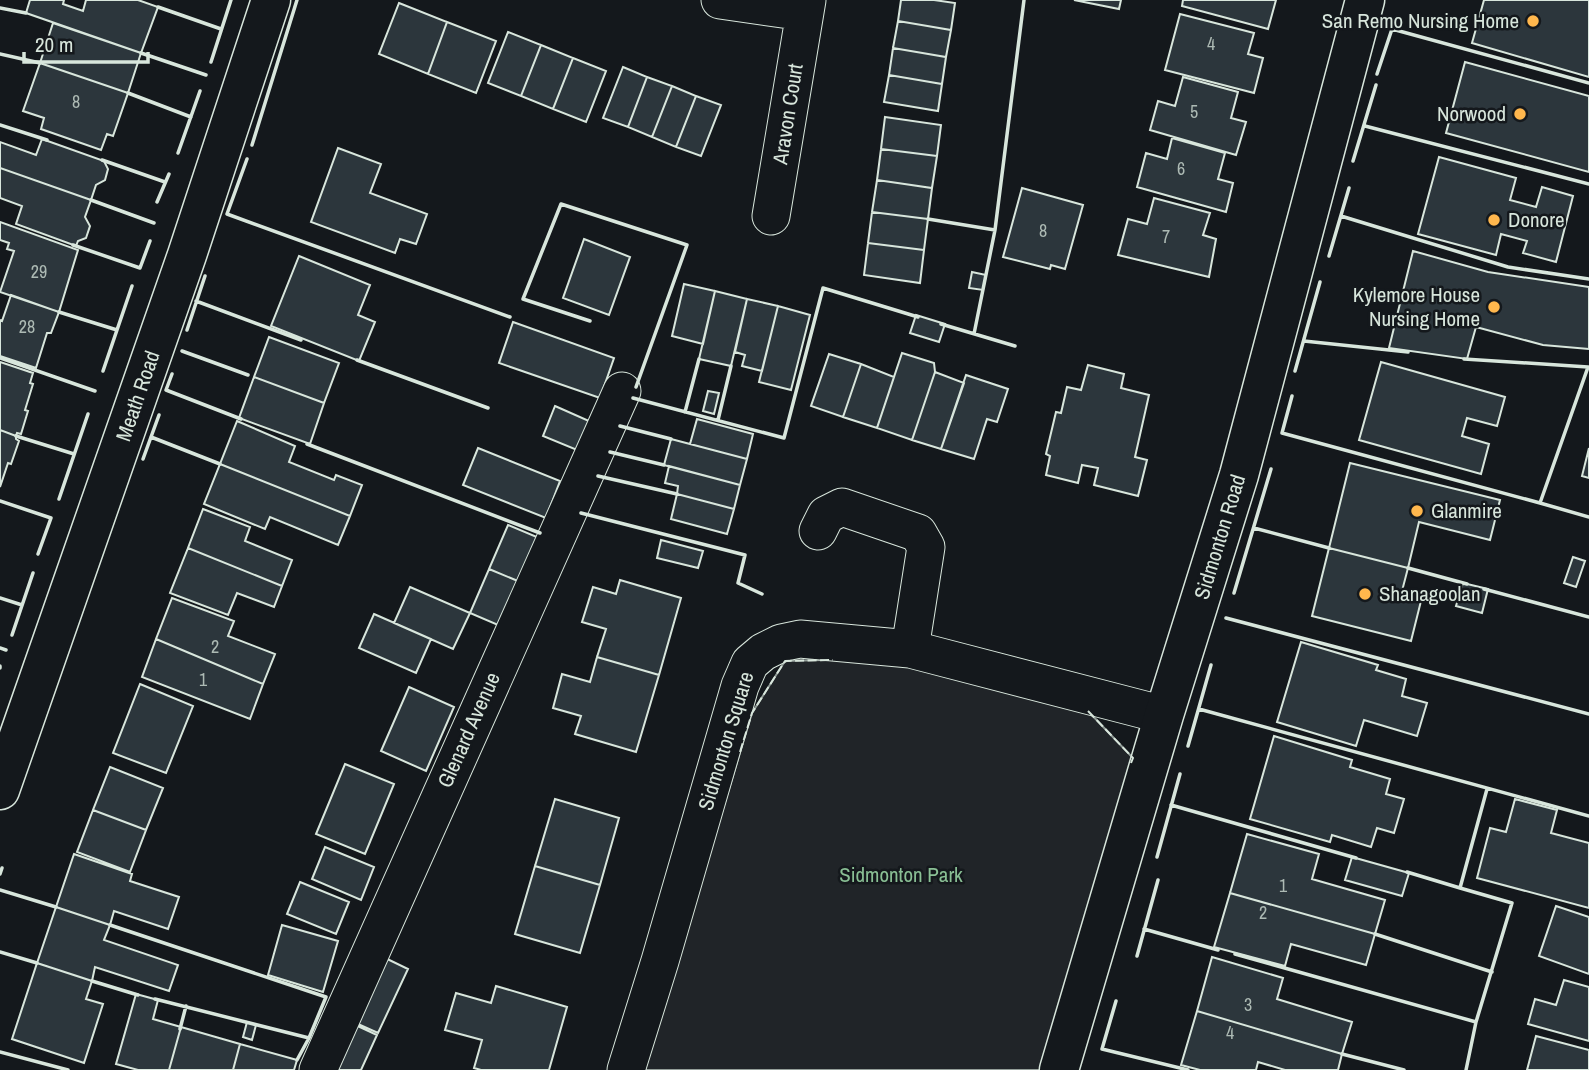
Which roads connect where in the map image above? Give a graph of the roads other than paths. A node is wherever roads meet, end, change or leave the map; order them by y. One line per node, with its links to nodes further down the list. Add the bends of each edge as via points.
1 (271, 0): 10 (street, Meath Road)
2 (720, 0): 4 (street, Aravon Court)
3 (1365, 0): 9 (street, Sidmonton Road, via 1242,465)
4 (806, 6): 5 (street, Aravon Court)
5 (771, 216)
6 (622, 391): 11 (street, Glenard Avenue)
7 (818, 531): 8 (street, via 826,515 842,508 918,533 926,547)
8 (910, 649): 9 (street, Sidmonton Square); 12 (street, Sidmonton Square, via 800,639 781,643 750,663)
9 (1164, 715): 13 (street, Sidmonton Road)
10 (0, 790)
11 (318, 1070)
12 (626, 1070)
13 (1059, 1070)

